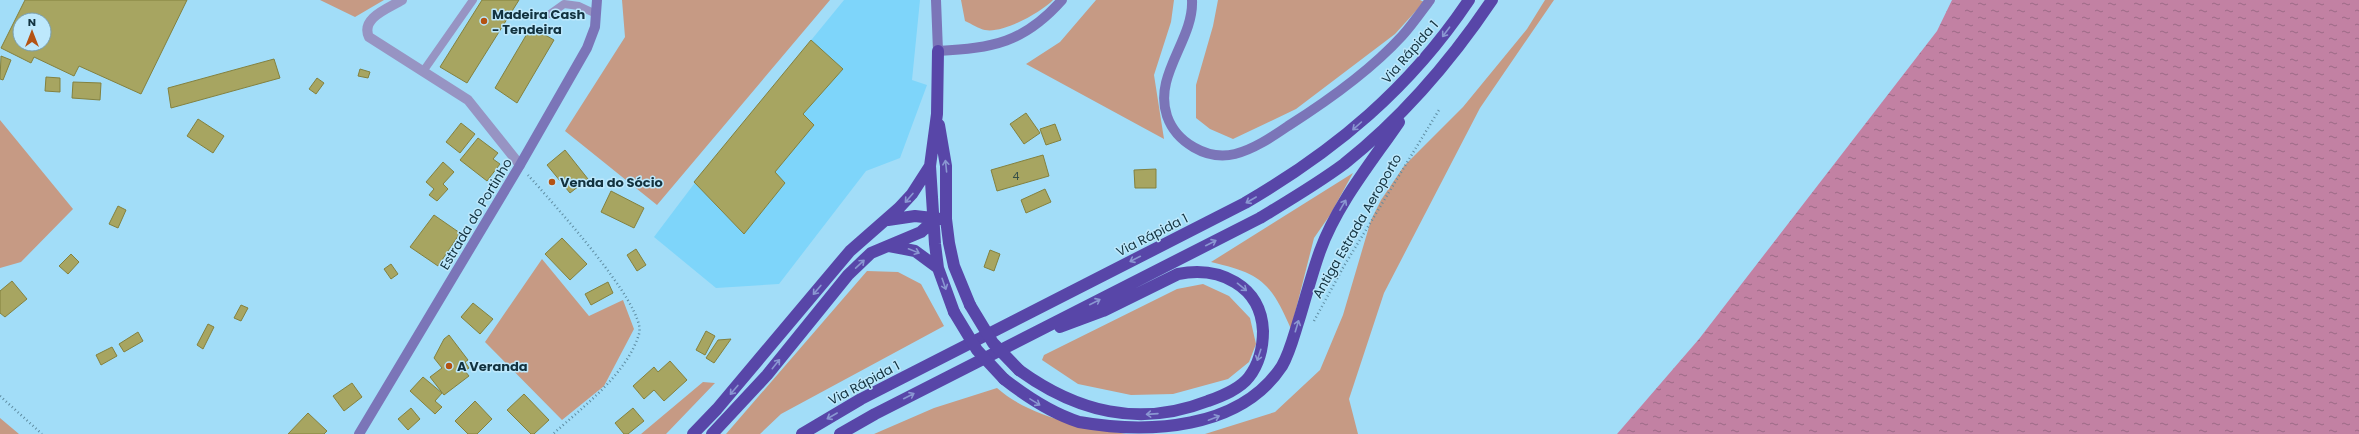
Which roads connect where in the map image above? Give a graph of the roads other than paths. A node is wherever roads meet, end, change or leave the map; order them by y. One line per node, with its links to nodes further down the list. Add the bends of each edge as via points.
1 (402, 0): 13 (street, via 369,22 368,34 373,41)
2 (473, 0): 13 (lane)
3 (597, 0): 11 (main road, Estrada do Portinho)
4 (936, 0): 12 (main road)
5 (1062, 0): 12 (main road, via 1048,16 1028,31 1008,40 976,49)
6 (1192, 0): 7 (main road, via 1190,20 1168,75 1164,102 1173,128 1185,141 1205,153 1219,155 1235,154 1262,143 1352,82 1402,36)
7 (1430, 0)
8 (1469, 0): 26 (highway, Via Rápida 1, one-way to 26, via 1425,58 1379,107 1330,148 1282,181 1238,207 861,399)
9 (1492, 0): 14 (highway, via 1458,49)
10 (550, 14): 11 (lane, via 564,4 570,4)
11 (596, 14): 16 (main road, Estrada do Portinho, via 595,27 587,48)
12 (938, 51): 15 (highway)
13 (424, 70): 16 (street, via 468,100)
14 (1417, 96): 21 (highway, one-way to 14, bridge, via 954,312 977,350 1004,379 1038,404 1058,414 1101,427 1126,430 1167,430 1186,427 1221,415 1252,398 1283,365 1321,250 1342,206 1364,170); 22 (highway, one-way to 14, via 1273,210 1343,164)
15 (937, 114): 17 (highway); 18 (highway, one-way to 15, via 946,166)
16 (520, 165): 23 (main road, Estrada do Portinho)
17 (930, 166): 18 (highway); 19 (highway, one-way to 19, via 912,194)
18 (940, 219): 19 (highway, via 915,216); 20 (highway, via 922,232); 21 (highway, via 935,244); 22 (highway, one-way to 18, bridge, via 1103,311 1178,274 1192,272 1208,273 1233,280 1252,296 1260,314 1263,336 1257,363 1248,378 1221,396 1174,412 1120,414 1094,409 1055,394 1019,370 992,343 970,305 954,266)
19 (885, 220): 24 (highway, one-way to 24, via 850,251 718,410)
20 (884, 247): 21 (highway, one-way to 21, via 915,251); 25 (highway, one-way to 20, via 767,375 848,275 871,253)
21 (938, 268)
22 (1010, 345): 27 (highway, one-way to 22)
23 (359, 434)
24 (693, 434)
25 (712, 434)
26 (802, 434)
27 (840, 434)

